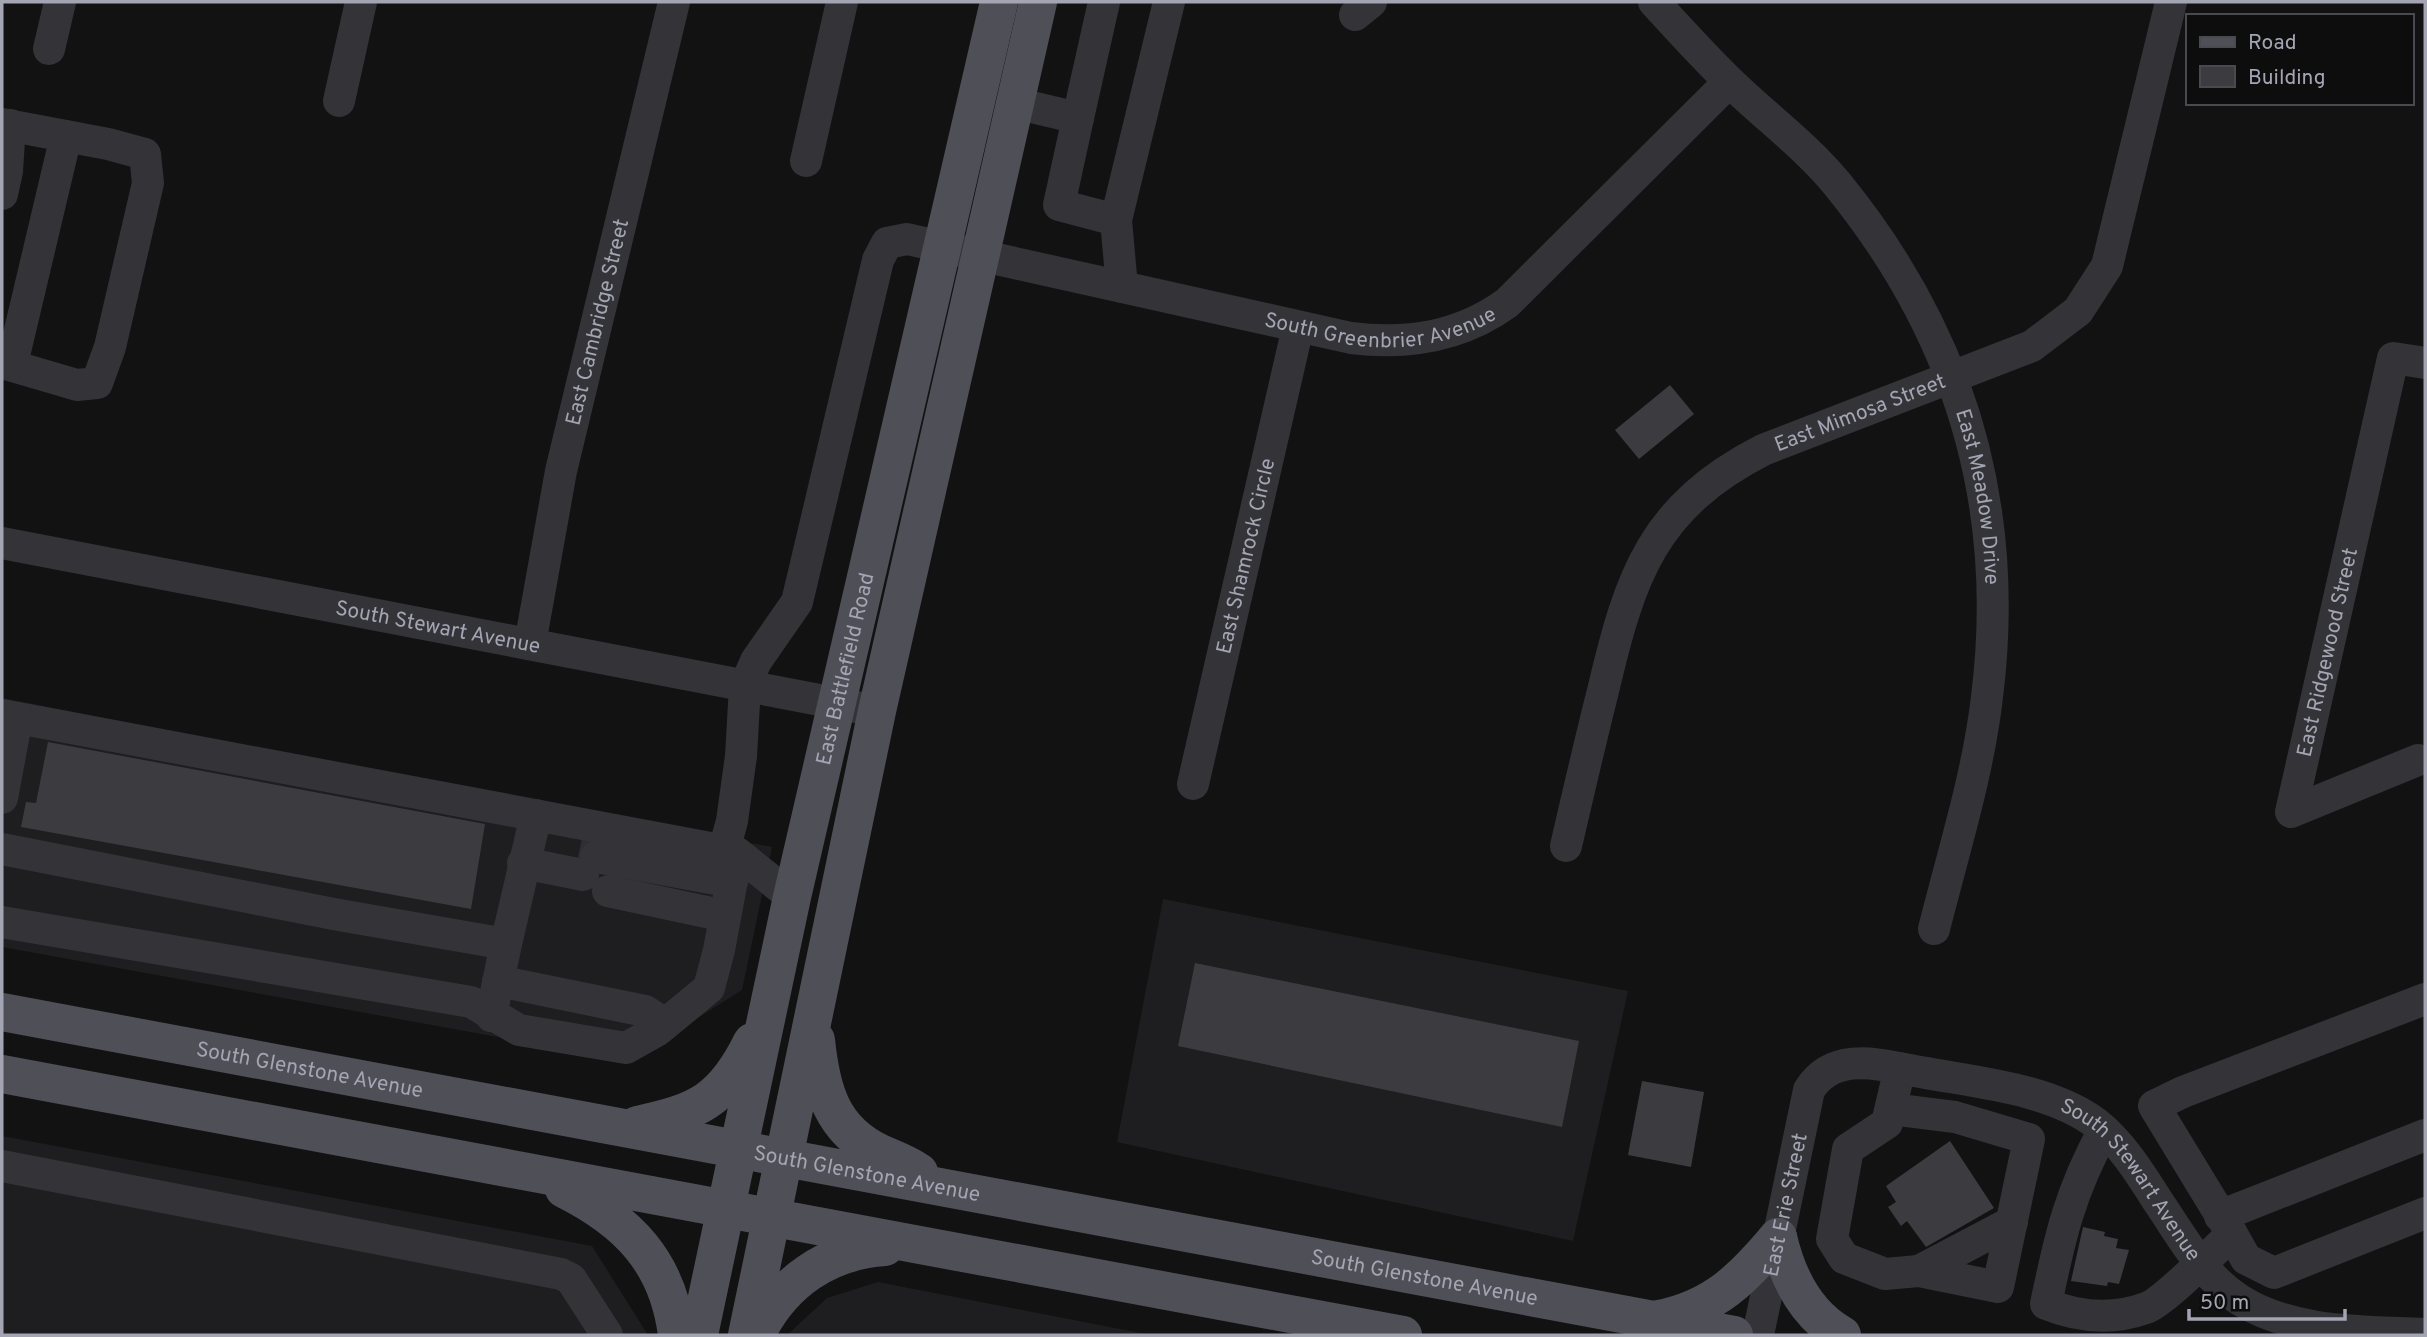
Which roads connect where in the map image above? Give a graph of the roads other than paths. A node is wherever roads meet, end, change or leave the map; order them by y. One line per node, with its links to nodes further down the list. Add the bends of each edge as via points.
1 (60, 2): 11 (street)
2 (361, 2): 13 (street)
3 (674, 2): 29 (street, East Cambridge Street, via 561,471)
4 (842, 2): 18 (street)
5 (999, 2): 21 (main road, East Battlefield Road)
6 (1038, 2): 14 (main road, East Battlefield Road)
7 (1104, 2): 15 (street)
8 (1169, 2): 20 (street)
9 (1654, 2): 12 (street, East Meadow Drive)
10 (2171, 2): 27 (street, East Mimosa Street, via 2113,249 2097,284 2078,311 2049,336)
11 (49, 49)
12 (1729, 82): 24 (street, South Greenbrier Avenue, via 1493,313 1442,335 1404,341 1351,338); 27 (street, East Meadow Drive, via 1810,153 1860,213 1922,309)
13 (338, 101)
14 (1015, 103): 15 (street); 22 (main road, East Battlefield Road)
15 (1078, 118): 20 (street, via 1059,205)
16 (6, 125): 17 (street); 19 (street, via 7,171)
17 (66, 136): 25 (street); 25 (street, via 145,155 148,183 110,346 97,383 78,385)
18 (806, 161)
19 (2, 194)
20 (1116, 220): 23 (street)
21 (941, 246): 22 (street, South Greenbrier Avenue); 30 (street, South Greenbrier Avenue, via 907,239 894,240 881,249 797,603 756,661); 31 (main road, East Battlefield Road)
22 (979, 255): 23 (street, South Greenbrier Avenue); 32 (main road, East Battlefield Road)
23 (1122, 287): 24 (street, South Greenbrier Avenue)
24 (1298, 327): 35 (street, East Shamrock Circle)
25 (7, 363)
26 (2425, 363): 34 (street, East Ridgewood Street, via 2393,358 2291,812)
27 (1953, 376): 37 (street, East Mimosa Street, via 1742,460 1704,485 1671,520 1644,559 1625,601); 44 (street, East Meadow Drive, via 1983,497 1993,619 1980,739)
28 (2, 544): 29 (street, South Stewart Avenue)
29 (530, 644): 30 (street, South Stewart Avenue)
30 (745, 686): 31 (street, South Stewart Avenue); 41 (street)
31 (837, 704): 32 (street, South Stewart Avenue); 42 (main road, East Battlefield Road)
32 (877, 711): 49 (main road, East Battlefield Road)
33 (9, 717): 36 (street); 38 (street)
34 (2418, 760)
35 (1193, 784)
36 (2, 798)
37 (1566, 846)
38 (528, 847): 40 (street); 40 (street); 41 (street); 45 (street)
39 (2, 849): 45 (street)
40 (590, 866): 41 (street); 41 (street)
41 (730, 881): 42 (street); 52 (street, via 709,988)
42 (792, 897): 50 (main road, East Battlefield Road)
43 (2, 922): 51 (street, via 471,1002)
44 (1934, 929)
45 (506, 944): 46 (street)
46 (498, 981): 51 (street); 52 (street, via 645,1011)
47 (2425, 999): 71 (street, via 2154,1106)
48 (2, 1012): 58 (main road, South Glenstone Avenue)
49 (814, 1012): 63 (main road, East Battlefield Road); 66 (main road, via 819,1072 829,1104 842,1124 878,1152 903,1161)
50 (765, 1015): 58 (main road, via 738,1067 710,1100 669,1119); 62 (main road, East Battlefield Road)
51 (491, 1016): 52 (street, via 519,1030 626,1048)
52 (665, 1024)
53 (1900, 1068): 55 (street, South Stewart Avenue, via 1850,1063); 56 (street, South Stewart Avenue); 57 (street)
54 (2, 1074): 65 (main road)
55 (1819, 1077): 72 (street, East Erie Street, via 1807,1097)
56 (2038, 1096): 59 (street, South Stewart Avenue, via 2071,1108); 61 (street)
57 (1891, 1109): 61 (street, via 1955,1117); 75 (street, via 1887,1124 1848,1149 1832,1239 1844,1258 1885,1274)
58 (622, 1128): 62 (main road, South Glenstone Avenue)
59 (2104, 1130): 74 (street, South Stewart Avenue, via 2137,1167); 74 (street, via 2080,1173 2064,1220 2046,1304 2072,1315 2112,1315 2148,1308)
60 (2425, 1135): 71 (street)
61 (2029, 1139): 70 (street)
62 (737, 1150): 63 (main road, South Glenstone Avenue); 67 (main road, East Battlefield Road)
63 (782, 1158): 66 (main road, South Glenstone Avenue); 69 (main road, East Battlefield Road)
64 (2, 1166): 78 (street, via 561,1274 571,1279)
65 (534, 1174): 67 (main road); 79 (main road, via 612,1218 641,1245 666,1288)
66 (944, 1189): 76 (main road, South Glenstone Avenue)
67 (724, 1211): 69 (main road); 80 (main road, East Battlefield Road)
68 (2425, 1213): 71 (street, via 2274,1273 2246,1259)
69 (771, 1219): 73 (main road); 81 (main road, East Battlefield Road)
70 (2012, 1222): 75 (street); 75 (street, via 1998,1287)
71 (2226, 1225): 74 (street)
72 (1778, 1237): 76 (main road, via 1723,1293 1702,1307); 85 (street, East Erie Street); 86 (main road, via 1783,1262 1802,1298)
73 (919, 1245): 82 (main road, via 861,1249 834,1257 788,1287); 83 (main road)
74 (2200, 1263): 77 (street, South Stewart Avenue, via 2238,1299 2284,1320 2319,1327)
75 (1919, 1271)
76 (1655, 1321): 84 (main road, South Glenstone Avenue)
77 (2425, 1334)
78 (607, 1335)
79 (677, 1335)
80 (699, 1335)
81 (747, 1335)
82 (756, 1335)
83 (1403, 1335)
84 (1734, 1335)
85 (1758, 1335)
86 (1842, 1335)

